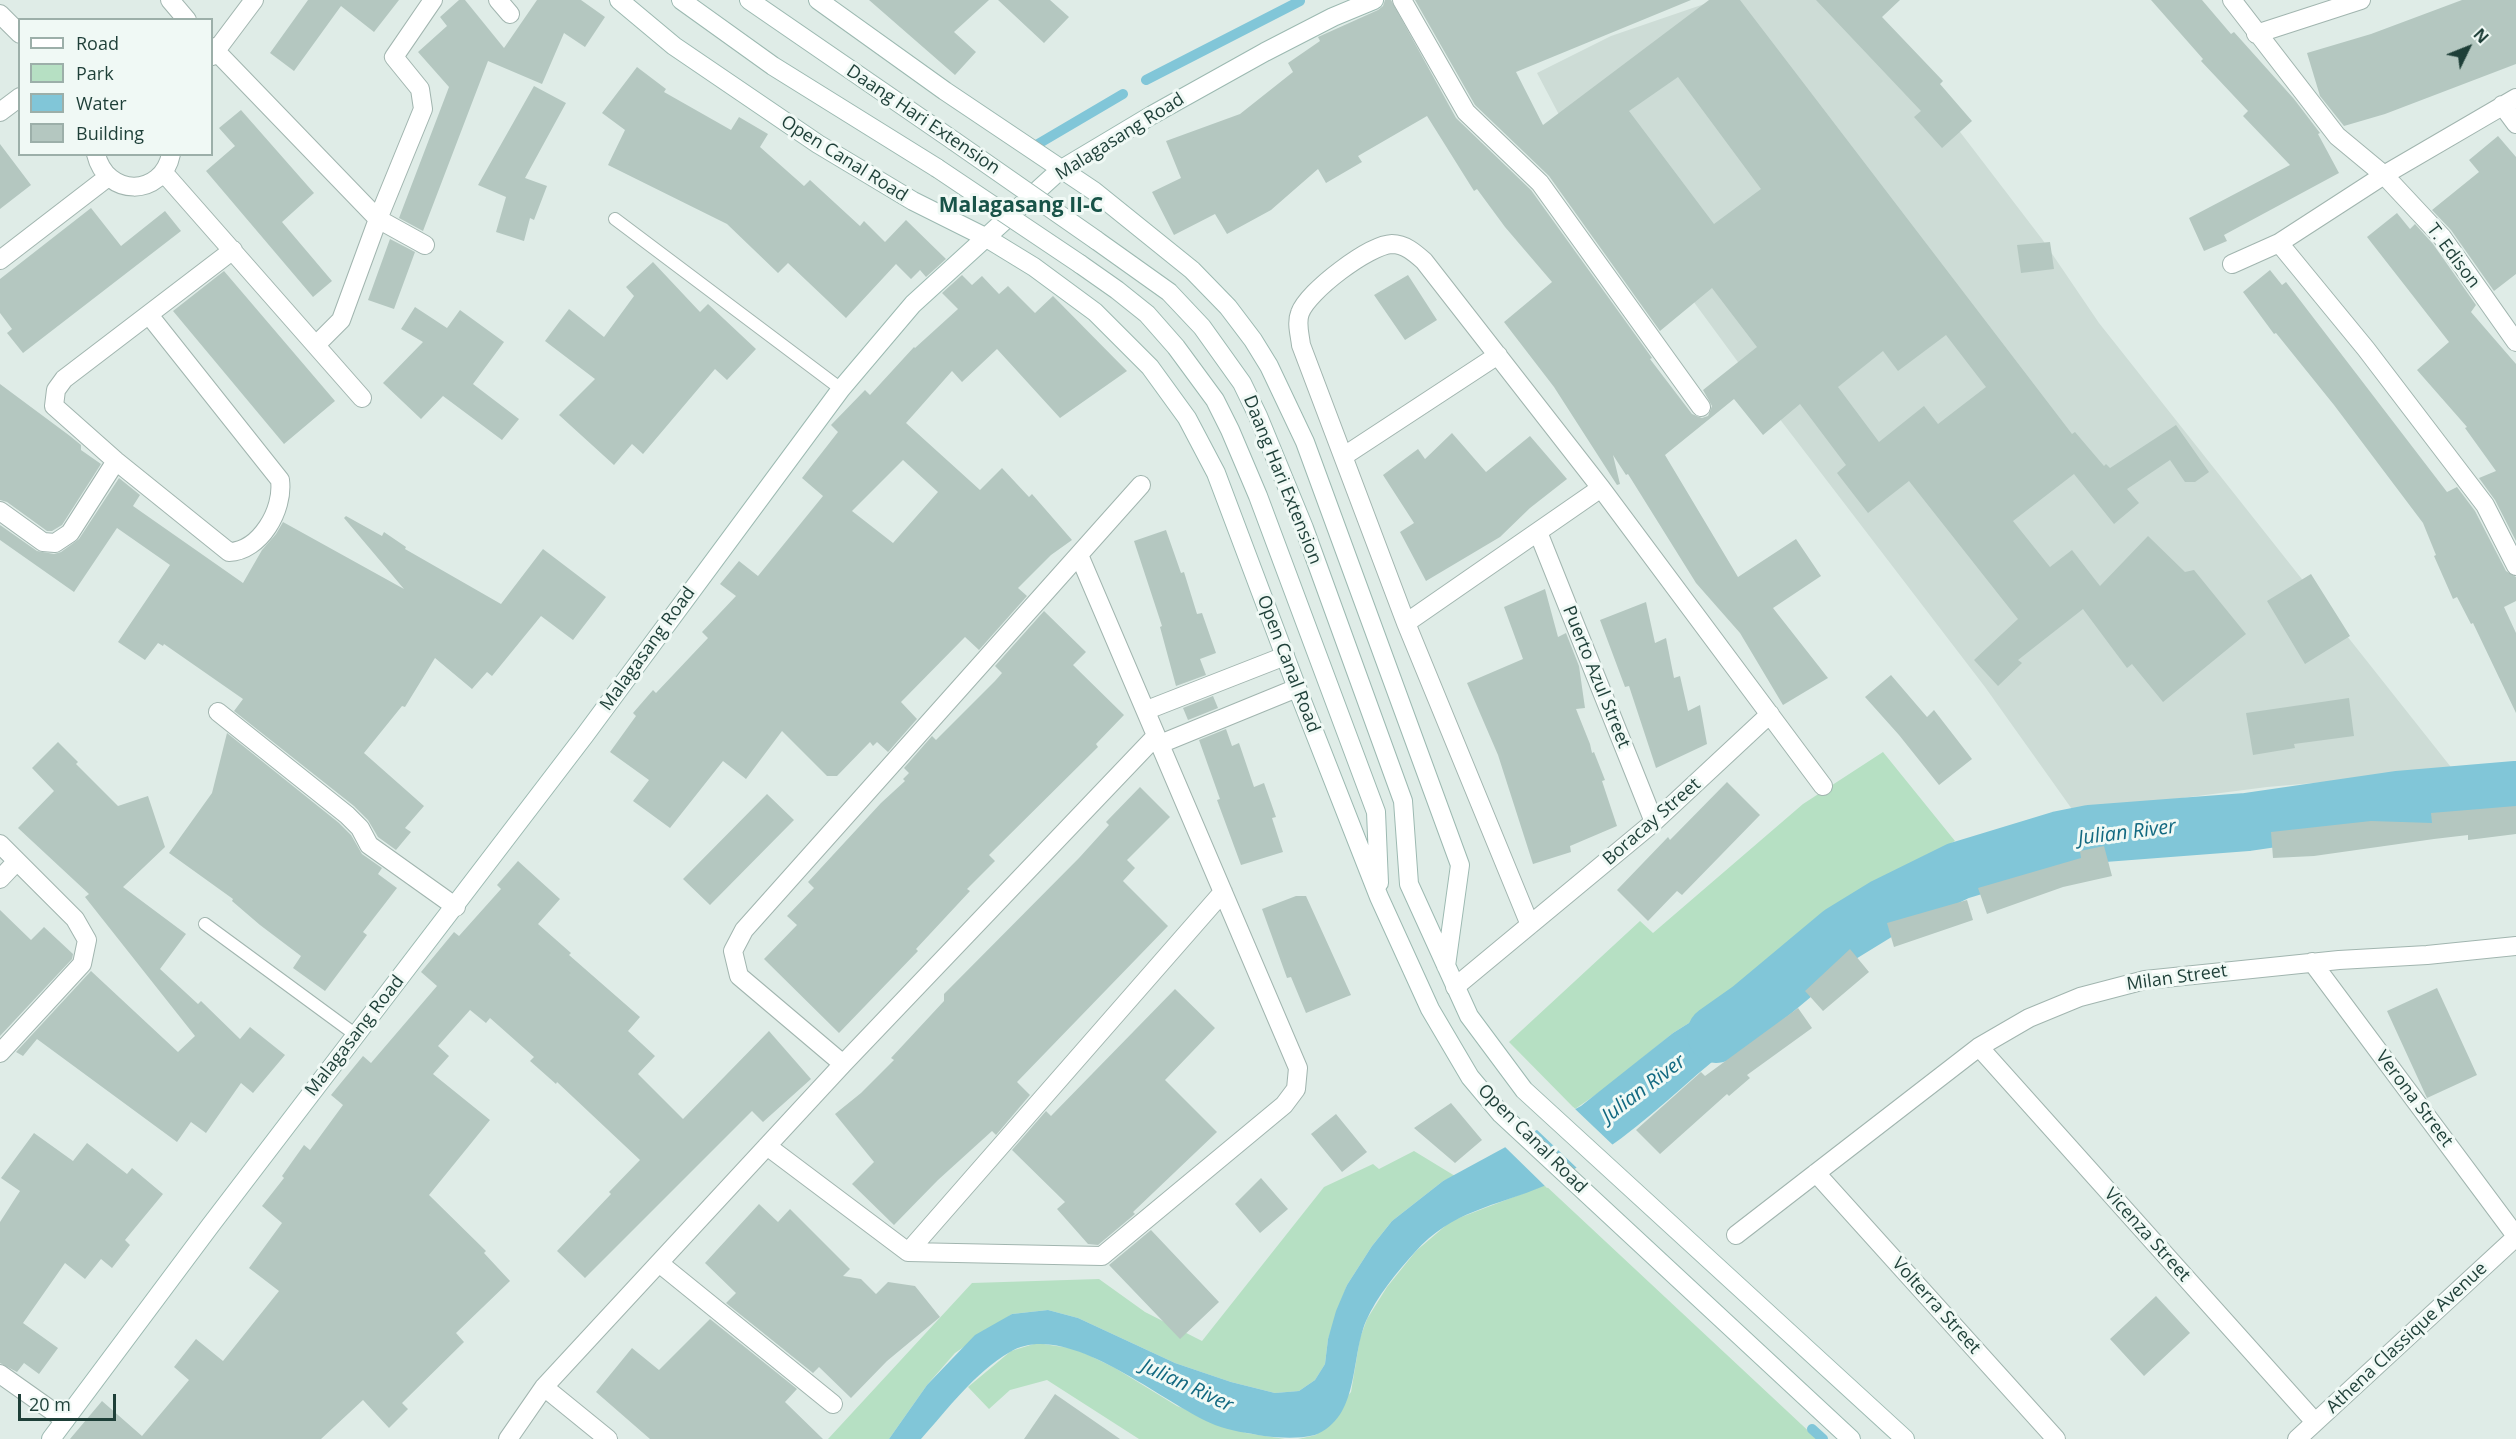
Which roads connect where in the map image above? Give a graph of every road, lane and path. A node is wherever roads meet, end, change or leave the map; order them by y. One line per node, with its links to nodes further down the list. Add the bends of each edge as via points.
1 (170, 0): 13 (street)
2 (254, 0): 16 (street)
3 (433, 0): 27 (street, via 393,57 420,89 423,109)
4 (619, 0): 29 (street, Open Canal Road, via 674,46 818,144 913,201)
5 (681, 0): 63 (street, Daang Hari Extension, bridge, via 773,66 937,168 1080,264 1146,314 1176,347 1215,400 1230,430 1376,812)
6 (749, 0): 69 (street, Daang Hari Extension, bridge, via 1169,292 1202,327 1242,383 1304,528 1403,801 1408,884)
7 (818, 0): 23 (street)
8 (1374, 0): 23 (street, Malagasang Road, via 1255,58)
9 (1402, 0): 41 (street, via 1467,112 1540,183)
10 (2232, 0): 15 (street, T. Edison)
11 (2361, 0): 15 (street)
12 (0, 14): 14 (street)
13 (185, 18)
14 (18, 32)
15 (2256, 34): 25 (street, T. Edison, via 2337,136)
16 (213, 51): 27 (street)
17 (18, 98): 19 (street)
18 (2509, 102): 20 (street); 25 (street)
19 (0, 112)
20 (2516, 124)
21 (97, 156): 26 (street)
22 (170, 156): 24 (street)
23 (1060, 170): 29 (street, Malagasang Road); 69 (street, via 1094,191 1192,270 1228,307 1274,375 1305,442 1460,865)
24 (164, 173): 26 (street, via 155,181 131,187); 32 (street)
25 (2384, 176): 30 (street); 36 (street, T. Edison, via 2442,237)
26 (108, 177): 33 (street)
27 (378, 219): 31 (street); 37 (street, via 341,320)
28 (615, 219): 39 (lane)
29 (985, 237): 39 (street, Malagasang Road, via 913,304); 51 (street, Open Canal Road, via 1095,312 1123,337 1171,393 1216,473)
30 (2279, 243): 34 (street); 49 (street, via 2485,505)
31 (425, 245)
32 (232, 250): 35 (street); 37 (street)
33 (0, 261)
34 (2232, 264)
35 (149, 315): 43 (street, via 64,379 56,390 54,406); 43 (street, via 280,480 278,509 254,545 241,552 229,552)
36 (2516, 342)
37 (316, 345): 40 (street)
38 (1498, 355): 42 (street); 42 (street, via 1424,261 1409,248 1393,244 1366,253 1306,301 1299,314 1301,345); 45 (street)
39 (841, 389): 64 (street, Malagasang Road)
40 (362, 398)
41 (1701, 407)
42 (1344, 456): 50 (street)
43 (116, 461): 46 (street, via 70,533 55,543 43,542)
44 (1141, 485): 48 (street)
45 (1601, 488): 47 (street); 55 (street)
46 (0, 511)
47 (1538, 532): 50 (street); 58 (street, Puerto Azul Street)
48 (1079, 555): 53 (street); 74 (street, via 744,930 733,951 739,976)
49 (2516, 566)
50 (1406, 623): 66 (street)
51 (1285, 656): 52 (street, Open Canal Road); 53 (street)
52 (1297, 688): 56 (street); 63 (street, Open Canal Road)
53 (1146, 710): 56 (street)
54 (218, 712): 64 (street, via 347,815 369,845)
55 (1770, 714): 57 (street); 58 (street, Boracay Street)
56 (1158, 740): 62 (street); 74 (street)
57 (1823, 786)
58 (1654, 822): 66 (street, Boracay Street)
59 (0, 844): 60 (street)
60 (17, 861): 61 (street); 73 (street, via 75,919 87,940 82,964)
61 (0, 879)
62 (1223, 892): 79 (street); 79 (street, via 1298,1068 1296,1089 1284,1105 1102,1256)
63 (1379, 897): 89 (street, Open Canal Road, via 1442,1032 1470,1077 1501,1114)
64 (456, 907): 71 (street, Malagasang Road)
65 (205, 924): 71 (lane)
66 (1530, 925): 70 (street, Boracay Street)
67 (2516, 946): 68 (street, Milan Street)
68 (2312, 962): 72 (street, Milan Street, via 2145,980 2080,997 2028,1018); 78 (street, Verona Street)
69 (1446, 968): 70 (street)
70 (1455, 987): 90 (street, Open Canal Road, via 1469,1016 1524,1090)
71 (356, 1035): 84 (street, Malagasang Road)
72 (1979, 1047): 76 (street, Milan Street); 85 (street, Vicenza Street)
73 (0, 1053)
74 (843, 1064): 75 (street)
75 (767, 1146): 79 (street); 80 (street)
76 (1816, 1173): 77 (street, Milan Street); 91 (street, Volterra Street)
77 (1736, 1235)
78 (2516, 1236): 85 (street, Athena Classique Avenue)
79 (908, 1252)
80 (659, 1263): 82 (street); 83 (street)
81 (0, 1374): 84 (street)
82 (544, 1387): 87 (street); 88 (street)
83 (832, 1404)
84 (65, 1420): 86 (street, Malagasang Road)
85 (2315, 1422): 92 (street, Athena Classique Avenue)
86 (51, 1439)
87 (508, 1439)
88 (608, 1439)
89 (1851, 1439)
90 (1905, 1439)
91 (2056, 1439)
92 (2297, 1439)

